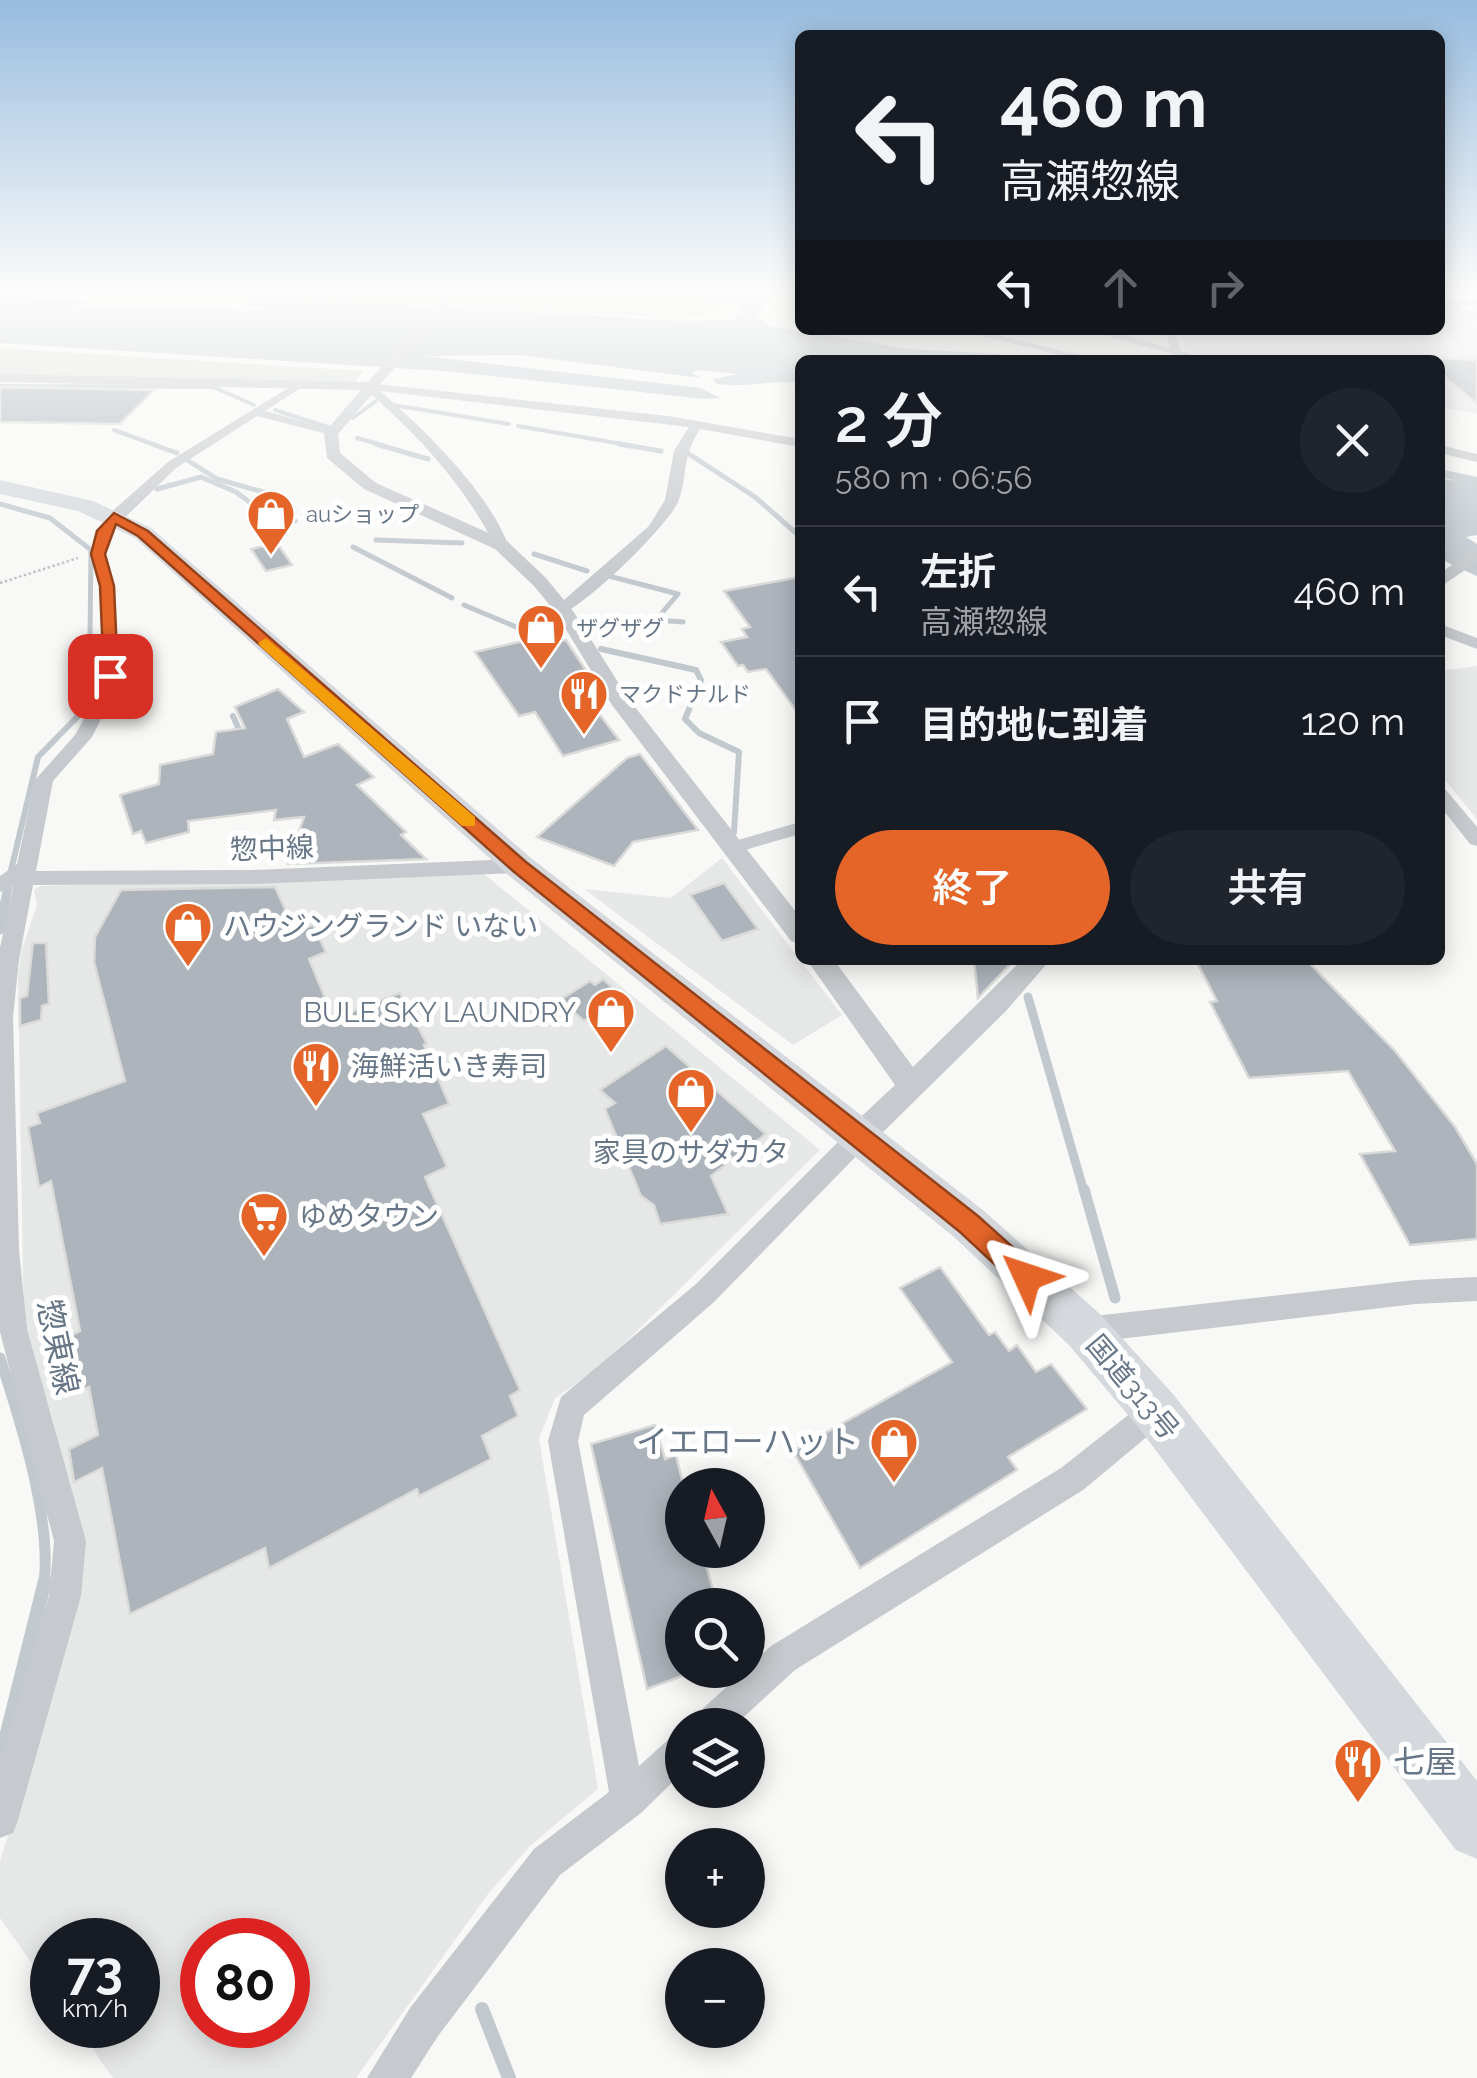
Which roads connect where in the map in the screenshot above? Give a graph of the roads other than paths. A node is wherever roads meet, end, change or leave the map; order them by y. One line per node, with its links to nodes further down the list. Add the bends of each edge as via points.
1 (289, 390): 5 (street)
2 (365, 390): 7 (street)
3 (373, 390): 13 (street, via 420,431 494,525)
4 (402, 390): 6 (street)
5 (256, 412): 7 (street); 12 (street, via 172,466)
6 (697, 425): 8 (street); 16 (street, via 680,451 672,500 654,529)
7 (330, 433): 13 (street, via 332,455 370,486)
8 (795, 442)
9 (1445, 450): 10 (street)
10 (1477, 458)
11 (0, 487): 12 (highway, 国道313号)
12 (114, 517): 23 (highway, 国道313号, via 143,534); 24 (street, 惣東線, via 98,554 107,586 110,676 83,737 44,780)
13 (501, 544): 16 (street)
14 (1477, 553): 15 (street)
15 (1445, 578)
16 (562, 608): 22 (street, via 620,701)
17 (1445, 632): 18 (street)
18 (1477, 644)
19 (1445, 800): 21 (street)
20 (795, 829): 22 (street)
21 (1477, 840)
22 (731, 848): 25 (street)
23 (520, 866): 24 (street, 惣中線); 29 (highway, 国道313号)
24 (18, 876): 36 (street, 惣東線, via 2,1017 6,1250 13,1328 70,1542 65,1596)
25 (795, 929)
26 (824, 965): 28 (street)
27 (1032, 965): 28 (street)
28 (911, 1086): 29 (street)
29 (859, 1137): 31 (highway, 国道313号, via 969,1224); 35 (street, via 705,1294 571,1407 562,1441)
30 (1477, 1289): 31 (street)
31 (1085, 1330): 32 (highway, 国道313号)
32 (1156, 1411): 33 (street, via 1072,1479 783,1658); 37 (highway, 国道313号)
33 (729, 1708)
34 (665, 1766): 35 (street)
35 (628, 1800): 38 (street, via 548,1862)
36 (0, 1820)
37 (1477, 1828)
38 (387, 2078)

